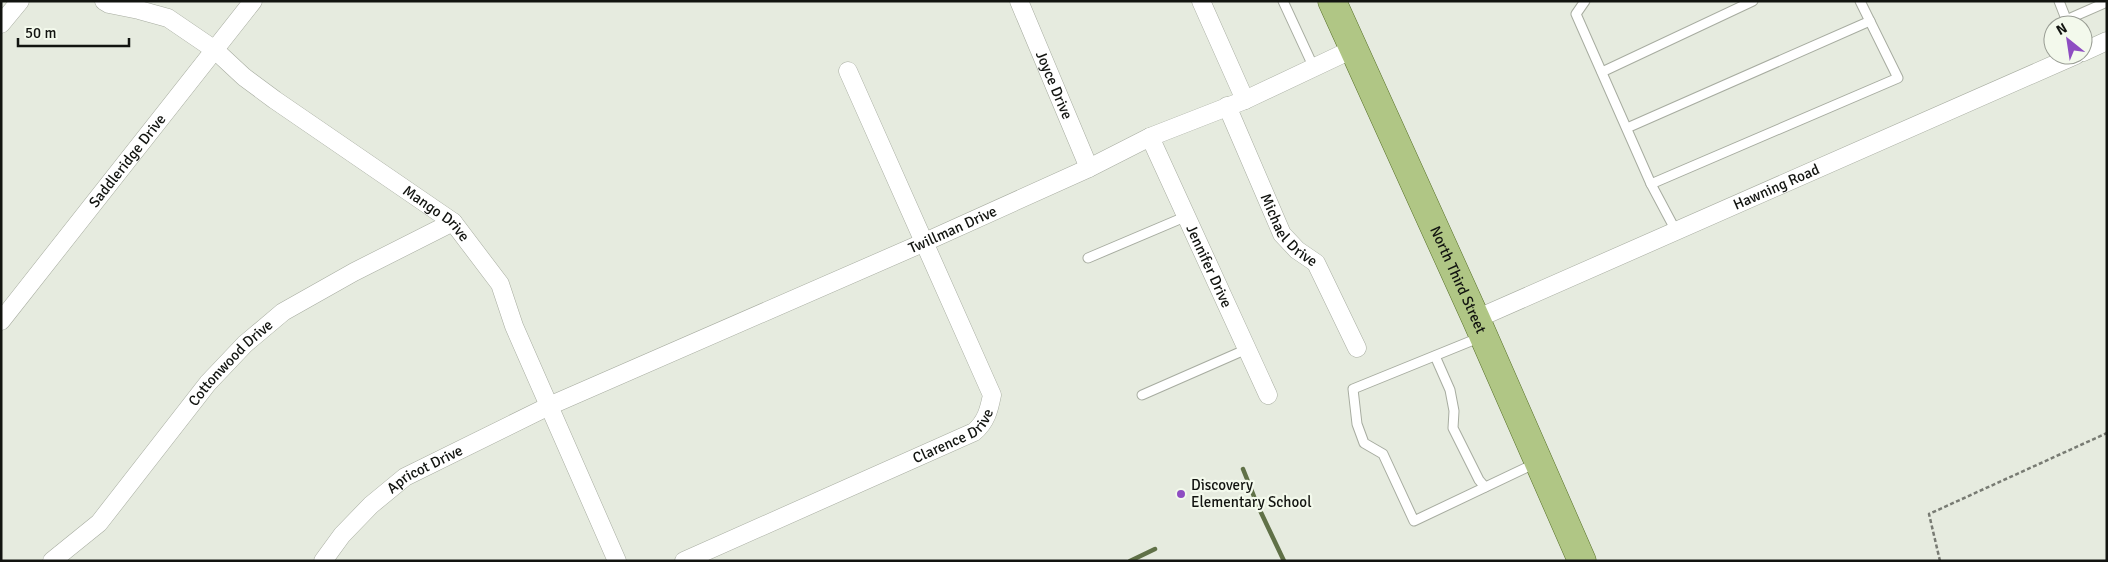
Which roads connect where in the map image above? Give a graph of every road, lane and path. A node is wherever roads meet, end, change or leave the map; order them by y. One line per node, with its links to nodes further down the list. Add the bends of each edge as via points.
1 (20, 1): 16 (street)
2 (104, 1): 20 (street, Mango Drive, via 168,18)
3 (253, 1): 20 (street, Saddleridge Drive)
4 (1019, 1): 29 (street, Joyce Drive)
5 (1201, 1): 25 (street)
6 (1283, 1): 22 (lane)
7 (1332, 1): 19 (main road, North Third Street)
8 (1585, 1): 24 (lane, via 1576,14)
9 (1753, 1): 24 (lane)
10 (1860, 1): 15 (lane)
11 (2059, 1): 13 (lane)
12 (2107, 2): 14 (lane)
13 (2064, 15)
14 (2082, 15)
15 (1870, 20): 27 (lane); 30 (lane, via 1898,78)
16 (1, 24)
17 (2107, 41): 18 (street)
18 (2093, 47)
19 (1353, 49): 22 (street, Twillman Drive); 37 (main road, North Third Street)
20 (216, 50): 32 (street, Mango Drive, via 275,100); 36 (street, Saddleridge Drive)
21 (2053, 65): 33 (street, Hawning Road)
22 (1314, 68): 25 (street, Twillman Drive)
23 (848, 71): 34 (street, Clarence Drive)
24 (1602, 72): 27 (lane)
25 (1245, 100): 26 (street, Twillman Drive)
26 (1227, 106): 28 (street, Twillman Drive); 38 (street, Michael Drive, via 1282,234 1316,263)
27 (1627, 128): 30 (lane)
28 (1150, 137): 29 (street, Twillman Drive); 31 (street, Jennifer Drive)
29 (1089, 168): 34 (street, Twillman Drive)
30 (1652, 184): 33 (lane)
31 (1187, 216): 35 (lane); 39 (street, Jennifer Drive)
32 (453, 222): 43 (street, Mango Drive, via 500,284 514,326); 47 (street, Cottonwood Drive, via 305,299 283,312 245,344 208,383 99,523)
33 (1676, 231): 37 (street, Hawning Road)
34 (925, 242): 43 (street, Twillman Drive); 50 (street, Clarence Drive, via 992,395 983,425)
35 (1088, 258)
36 (1, 321)
37 (1479, 328): 40 (lane); 45 (main road, North Third Street)
38 (1357, 348)
39 (1247, 349): 41 (lane); 42 (street, Jennifer Drive)
40 (1435, 356): 46 (lane, via 1450,390 1453,428); 46 (lane, via 1353,390 1357,424 1364,443 1383,454 1414,521)
41 (1142, 394)
42 (1268, 396)
43 (549, 406): 48 (street, Apricot Drive, via 405,477 372,504 342,535); 49 (street, Mango Drive)
44 (2107, 433): 52 (path, via 1929,514)
45 (1538, 462): 46 (lane); 51 (main road, North Third Street)
46 (1485, 487)
47 (52, 561)
48 (323, 561)
49 (618, 561)
50 (684, 561)
51 (1582, 561)
52 (1940, 561)

